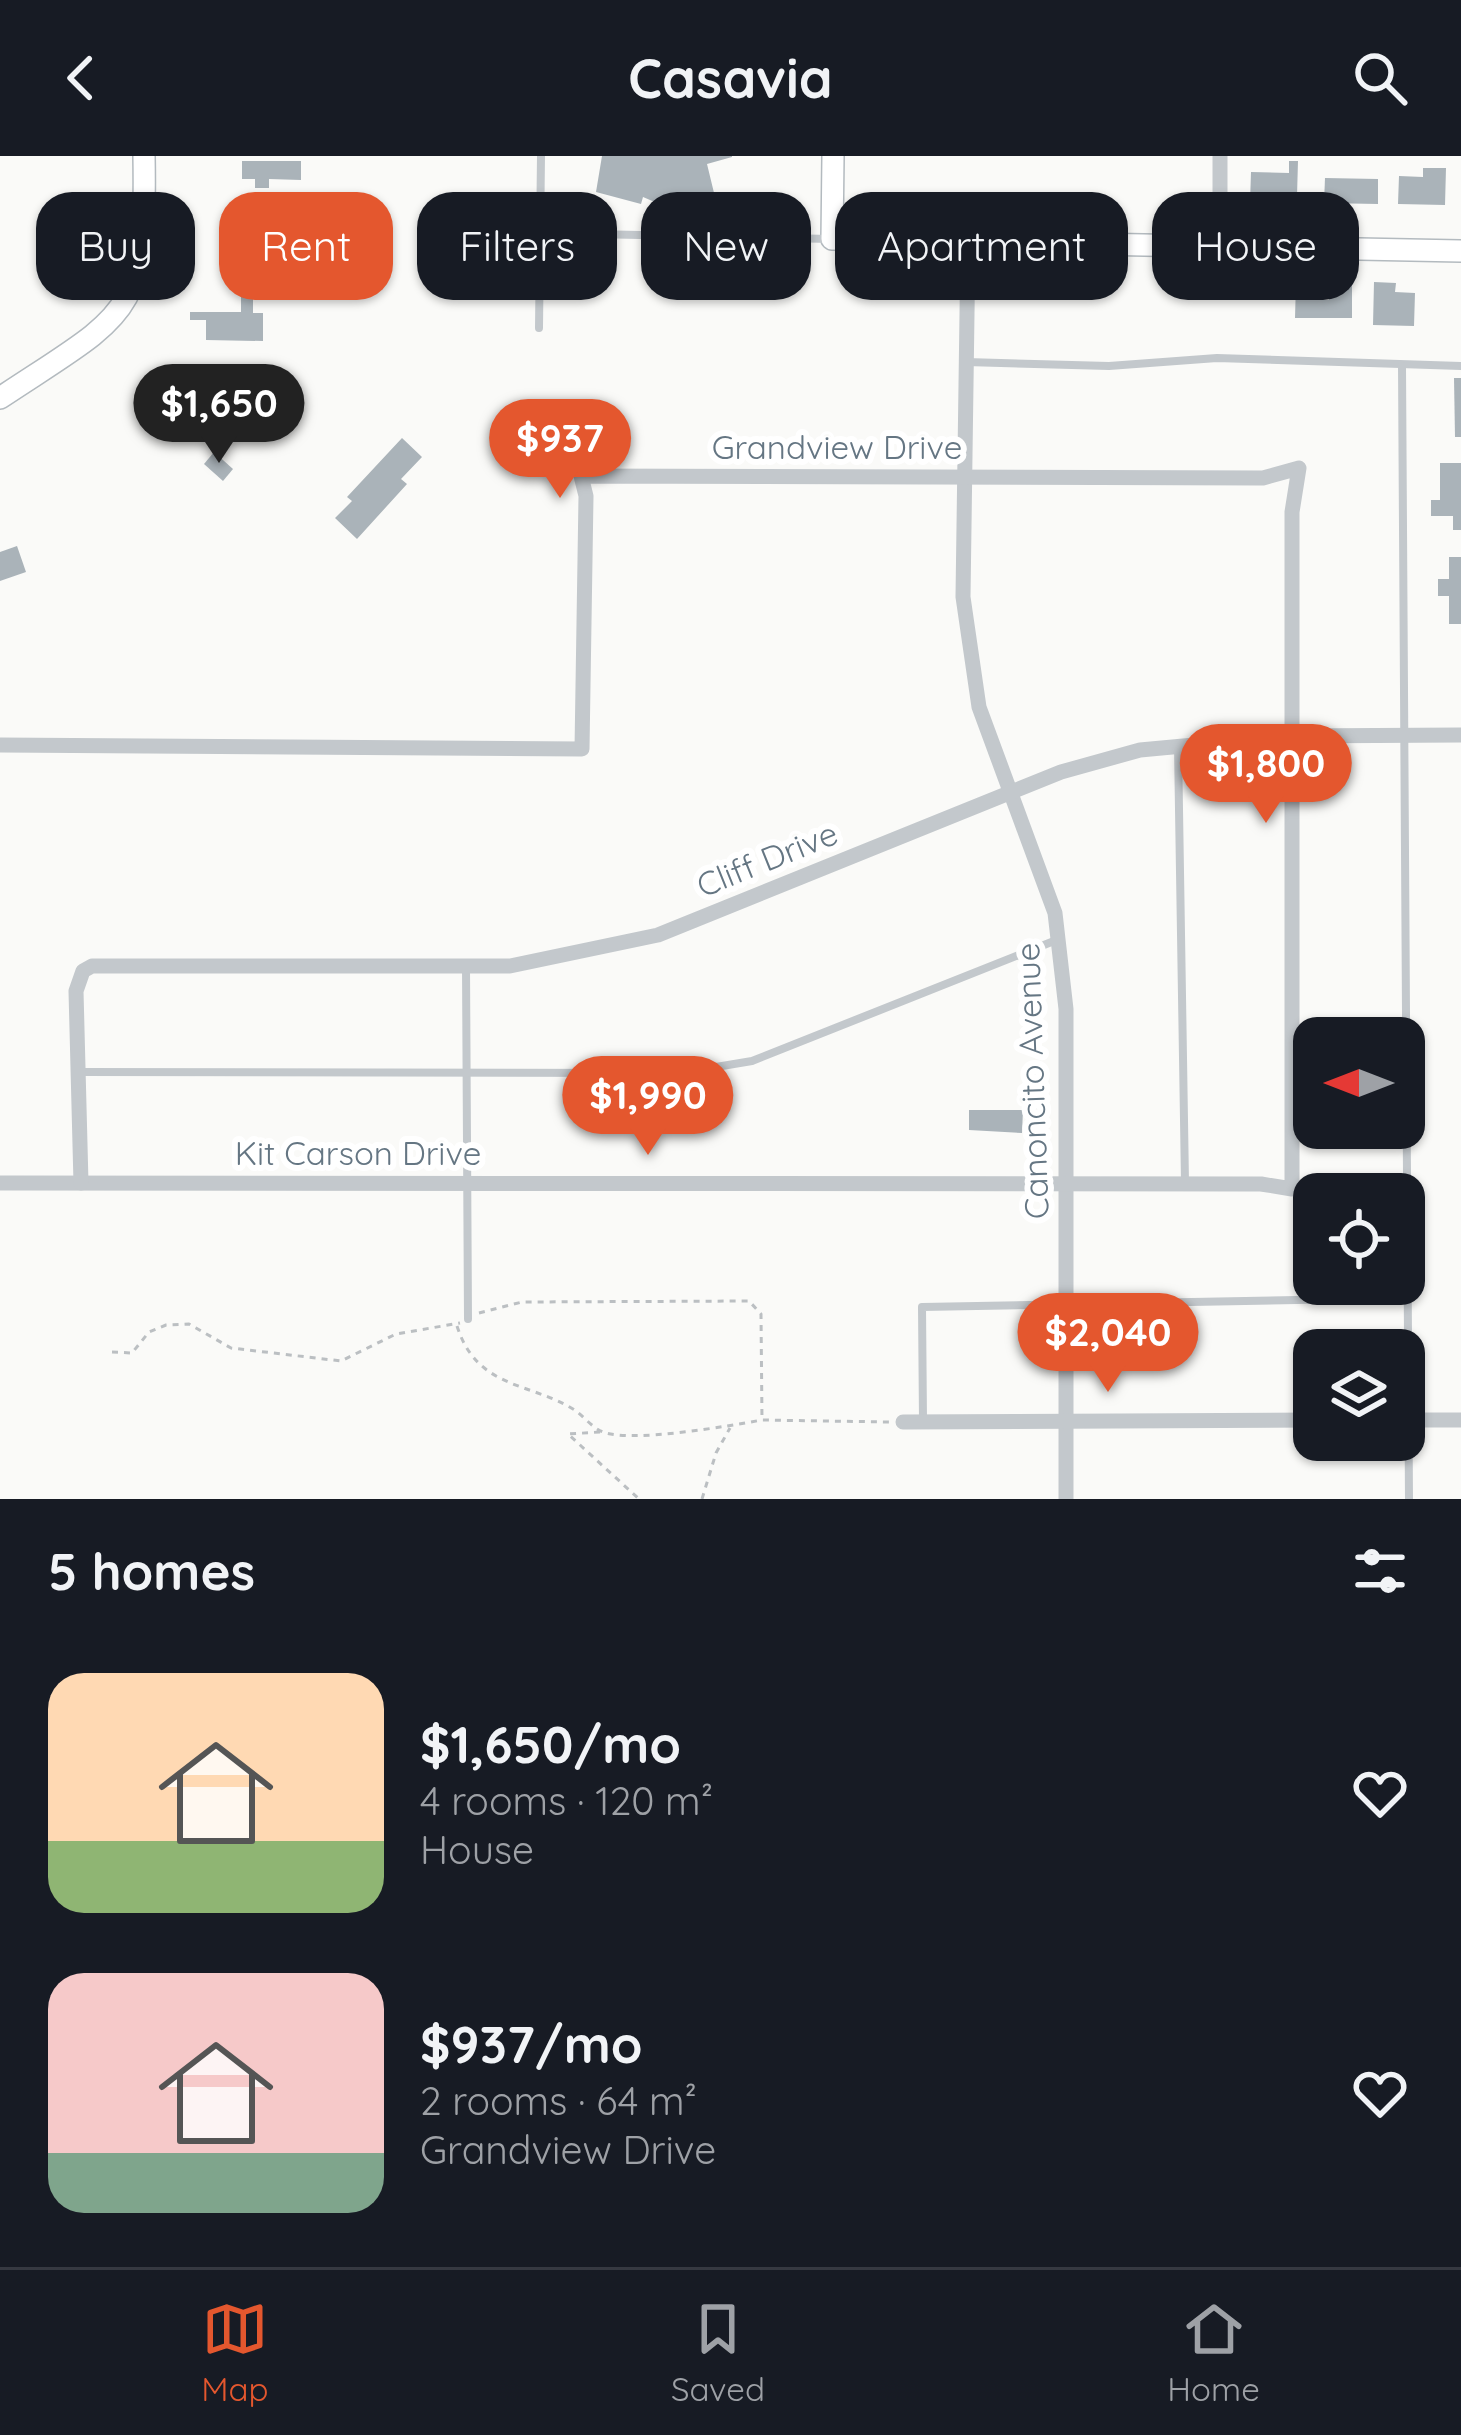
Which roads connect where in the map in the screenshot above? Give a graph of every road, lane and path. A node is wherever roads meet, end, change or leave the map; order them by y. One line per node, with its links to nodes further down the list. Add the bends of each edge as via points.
1 (144, 156): 18 (main road, via 146,242 133,292 109,326)
2 (541, 156): 5 (lane)
3 (833, 156): 8 (main road)
4 (1220, 156): 6 (street)
5 (541, 192)
6 (1220, 192)
7 (617, 235): 8 (lane)
8 (832, 239): 9 (main road)
9 (835, 239)
10 (1359, 250): 11 (main road)
11 (1461, 251)
12 (539, 300): 14 (lane)
13 (967, 300): 15 (street, Canoncito Avenue)
14 (539, 328)
15 (966, 362): 16 (lane, via 1217,358); 19 (street, Canoncito Avenue)
16 (1402, 366): 17 (lane); 20 (lane)
17 (1461, 366)
18 (0, 398)
19 (963, 477): 22 (street, Grandview Drive, via 1263,478 1299,468); 24 (street, Grandview Drive, via 581,476 582,749); 25 (street, Canoncito Avenue, via 963,597 979,707)
20 (1404, 734): 21 (street, Cliff Drive); 22 (street, Cliff Drive); 30 (lane)
21 (1461, 735)
22 (1291, 736): 23 (street, Cliff Drive); 35 (street, Kit Carson Drive, via 1292,1189)
23 (1178, 743): 25 (street, Cliff Drive, via 1099,760); 35 (lane)
24 (0, 745)
25 (1012, 794): 26 (street, Canoncito Avenue); 27 (street, Cliff Drive, via 658,935 543,961)
26 (1059, 939): 28 (lane, via 752,1061 680,1073); 34 (street, Canoncito Avenue)
27 (466, 966): 28 (lane); 29 (street, Cliff Drive, via 82,971)
28 (467, 1071): 29 (lane); 33 (lane)
29 (78, 1072): 32 (street)
30 (1405, 1173)
31 (0, 1183): 32 (street, Kit Carson Drive)
32 (80, 1183): 33 (street, Kit Carson Drive)
33 (468, 1183): 34 (street, Kit Carson Drive); 38 (lane)
34 (1068, 1184): 35 (street, Kit Carson Drive); 37 (street, Canoncito Avenue)
35 (1185, 1184)
36 (1293, 1300): 37 (lane)
37 (1065, 1303): 42 (street, Canoncito Avenue); 47 (lane, via 922,1306)
38 (468, 1319): 39 (path); 41 (path, via 522,1302 749,1301 761,1314)
39 (456, 1324): 40 (path, via 396,1334 340,1361 231,1348 189,1324 166,1324 132,1353); 49 (path, via 463,1345 514,1390 550,1396)
40 (112, 1352)
41 (761, 1420): 46 (path); 48 (path)
42 (1065, 1420): 43 (street); 47 (street); 53 (street, Canoncito Avenue)
43 (1293, 1420)
44 (1425, 1420): 45 (street)
45 (1461, 1420)
46 (904, 1422): 47 (street)
47 (923, 1422)
48 (731, 1426): 49 (path, via 699,1434); 52 (path)
49 (604, 1432): 51 (path, via 568,1434)
50 (1407, 1461): 54 (lane)
51 (639, 1499)
52 (703, 1499)
53 (1066, 1499)
54 (1409, 1499)

